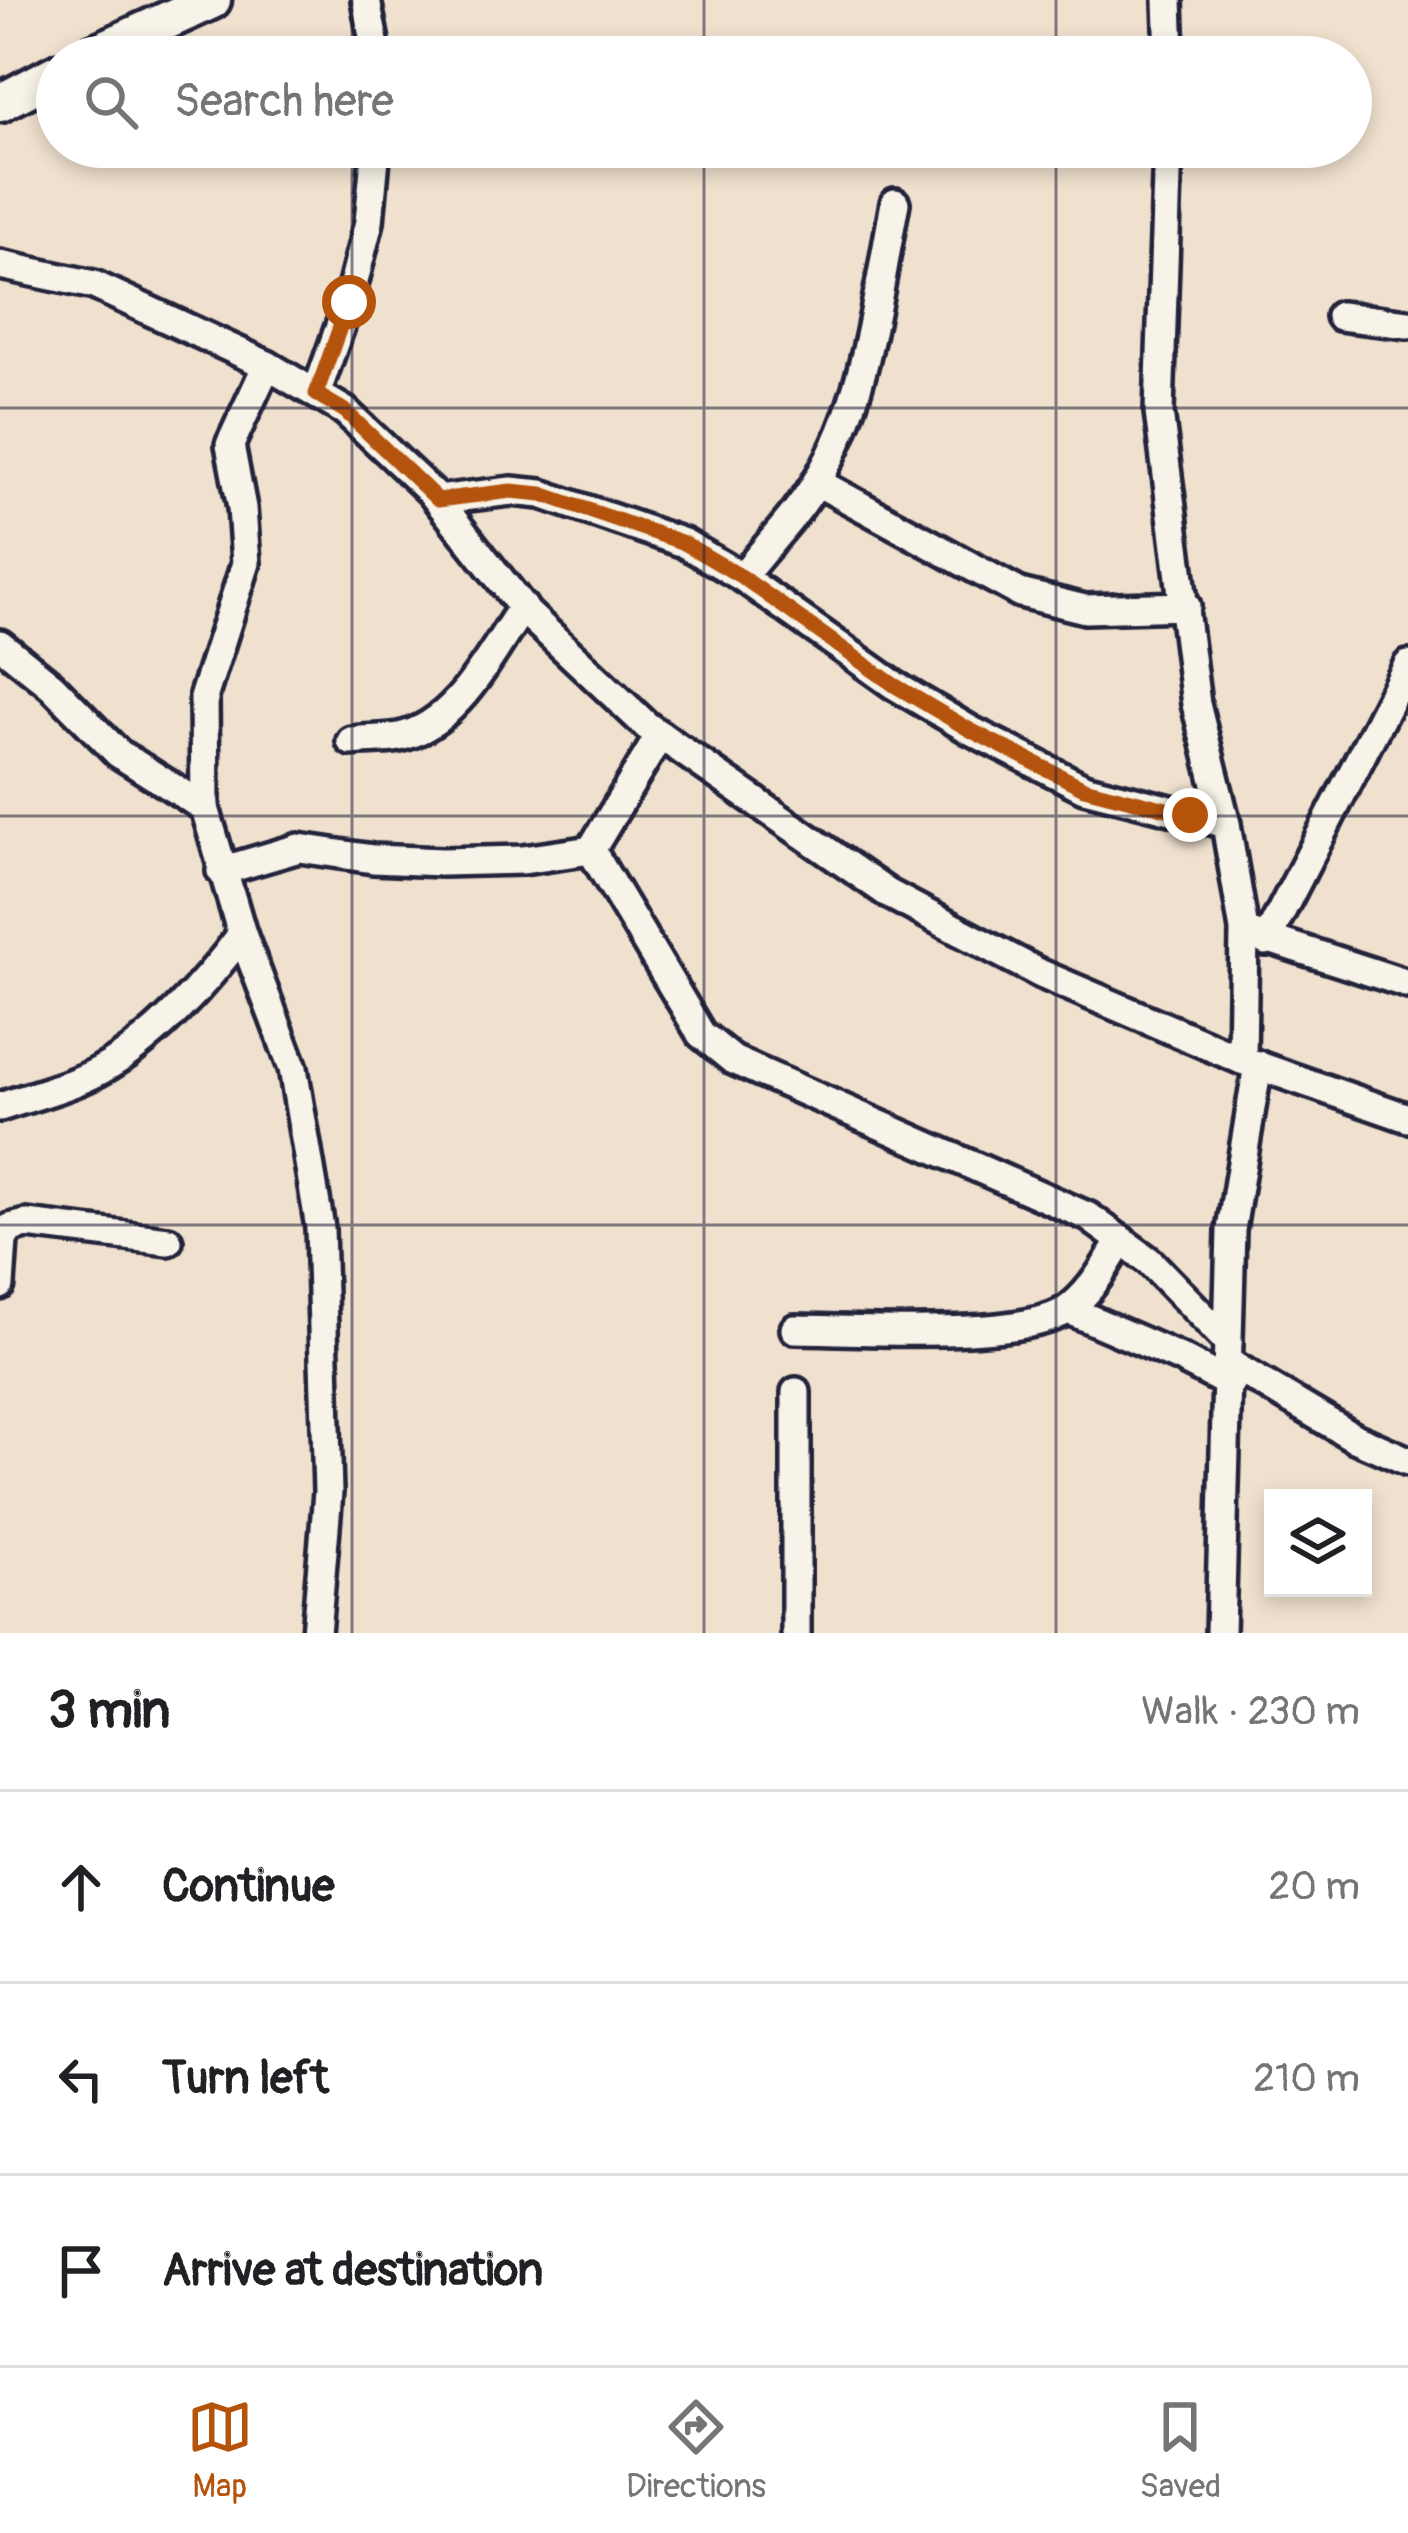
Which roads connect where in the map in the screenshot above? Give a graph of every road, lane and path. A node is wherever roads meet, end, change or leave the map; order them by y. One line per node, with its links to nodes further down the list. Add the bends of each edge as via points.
1 (212, 0): 4 (main road)
2 (366, 0): 5 (street)
3 (1168, 0): 6 (street)
4 (133, 36)
5 (373, 36)
6 (1170, 36)
7 (36, 84): 8 (main road)
8 (0, 103)
9 (374, 168): 16 (street, via 349,302)
10 (1167, 168): 20 (street, via 1159,412)
11 (895, 203): 17 (street, via 867,345)
12 (0, 265): 15 (street, via 94,285)
13 (1340, 316): 14 (street)
14 (1408, 324)
15 (267, 365): 16 (street); 26 (street, via 230,445 246,563 204,695)
16 (316, 394): 18 (street, via 345,411)
17 (817, 482): 19 (street); 20 (street, via 1020,592 1084,609)
18 (438, 500): 19 (street, via 542,494 684,543); 21 (street)
19 (742, 577): 27 (street, via 970,730 1084,788)
20 (1186, 606): 27 (street, via 1196,704)
21 (523, 607): 24 (street); 25 (street, via 452,707 411,733)
22 (0, 644): 26 (street, via 118,753)
23 (1406, 674): 31 (street)
24 (660, 735): 28 (street); 33 (street, via 889,894 1041,974)
25 (351, 741)
26 (205, 808): 29 (street)
27 (1226, 824): 31 (street)
28 (591, 850): 29 (street, via 442,862 299,848); 36 (street, via 701,1034 733,1060 1089,1217)
29 (221, 872): 30 (street)
30 (242, 934): 34 (street, via 202,983 98,1072); 44 (street, via 293,1068 320,1228 328,1492)
31 (1255, 935): 32 (street); 33 (street)
32 (1408, 984)
33 (1250, 1063): 35 (street); 41 (street, via 1231,1230)
34 (0, 1107)
35 (1408, 1118)
36 (1121, 1240): 39 (street); 41 (street, via 1149,1261)
37 (167, 1241): 38 (street, via 10,1228)
38 (0, 1286)
39 (1069, 1310): 40 (street, via 1040,1323 970,1329); 41 (street, via 1180,1358)
40 (795, 1329)
41 (1229, 1363): 43 (street); 46 (street)
42 (796, 1392): 45 (street)
43 (1408, 1461)
44 (316, 1633)
45 (796, 1633)
46 (1220, 1633)

